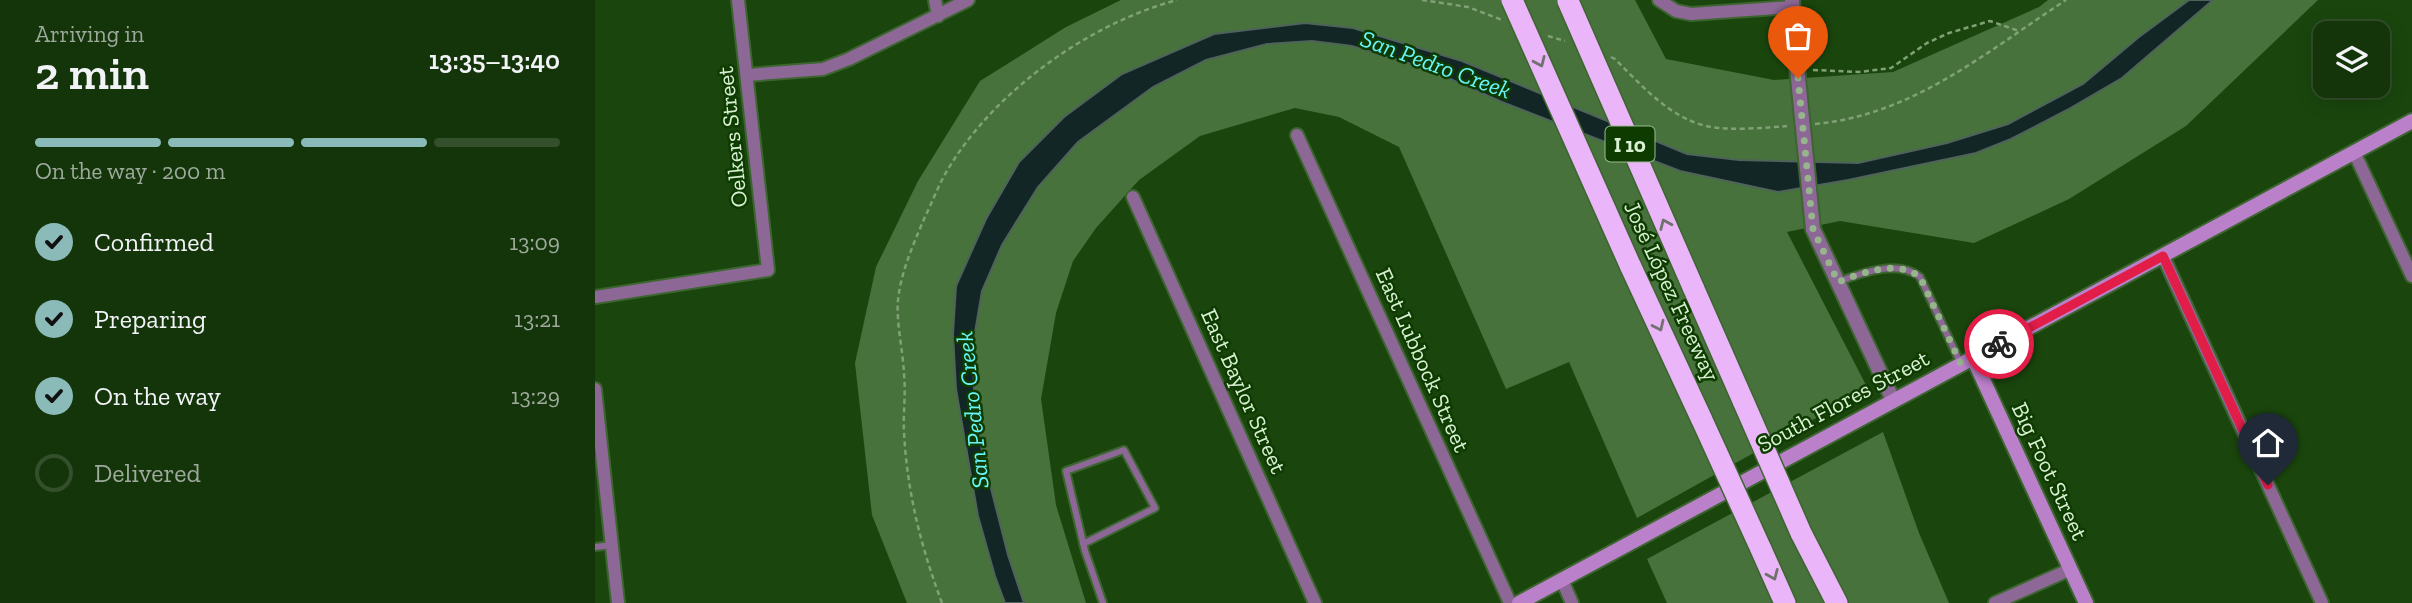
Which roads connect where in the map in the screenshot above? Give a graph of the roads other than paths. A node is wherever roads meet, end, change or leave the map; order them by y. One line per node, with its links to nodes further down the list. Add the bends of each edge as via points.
1 (738, 0): 9 (street, Oelkers Street)
2 (935, 0): 8 (street)
3 (968, 0): 8 (street)
4 (1512, 0): 33 (highway, José López Freeway / I 10, one-way to 33, bridge)
5 (1659, 0): 7 (street, via 1691,14)
6 (1568, 1): 21 (highway, José López Freeway / I 10, one-way to 6, bridge)
7 (1792, 4): 16 (street, bridge, via 1813,229)
8 (938, 16): 9 (street, via 823,69)
9 (747, 75): 17 (street, Oelkers Street, via 768,270)
10 (2412, 121): 12 (main road, South Flores Street)
11 (1297, 135): 30 (street, East Lubbock Street)
12 (2354, 152): 14 (main road, South Flores Street); 15 (street)
13 (1133, 197): 29 (street, East Baylor Street)
14 (2163, 256): 18 (main road, South Flores Street); 38 (street)
15 (2412, 276)
16 (1838, 282): 18 (lane, via 1896,268 1915,273); 20 (street)
17 (595, 297)
18 (1967, 361): 20 (main road, South Flores Street); 25 (main road, Big Foot Street)
19 (595, 389): 23 (street)
20 (1893, 400): 26 (main road, South Flores Street)
21 (1801, 533): 34 (highway); 35 (highway, I 10)
22 (1083, 544): 22 (lane, via 1066,471 1124,450 1155,508); 28 (lane)
23 (612, 545): 24 (lane); 27 (street)
24 (595, 547)
25 (2071, 569): 36 (street); 37 (main road, Big Foot Street)
26 (1562, 580): 31 (main road, South Flores Street); 32 (street)
27 (618, 603)
28 (1103, 603)
29 (1315, 603)
30 (1510, 603)
31 (1519, 603)
32 (1572, 603)
33 (1785, 603)
34 (1831, 603)
35 (1837, 603)
36 (1995, 603)
37 (2086, 603)
38 (2322, 603)

